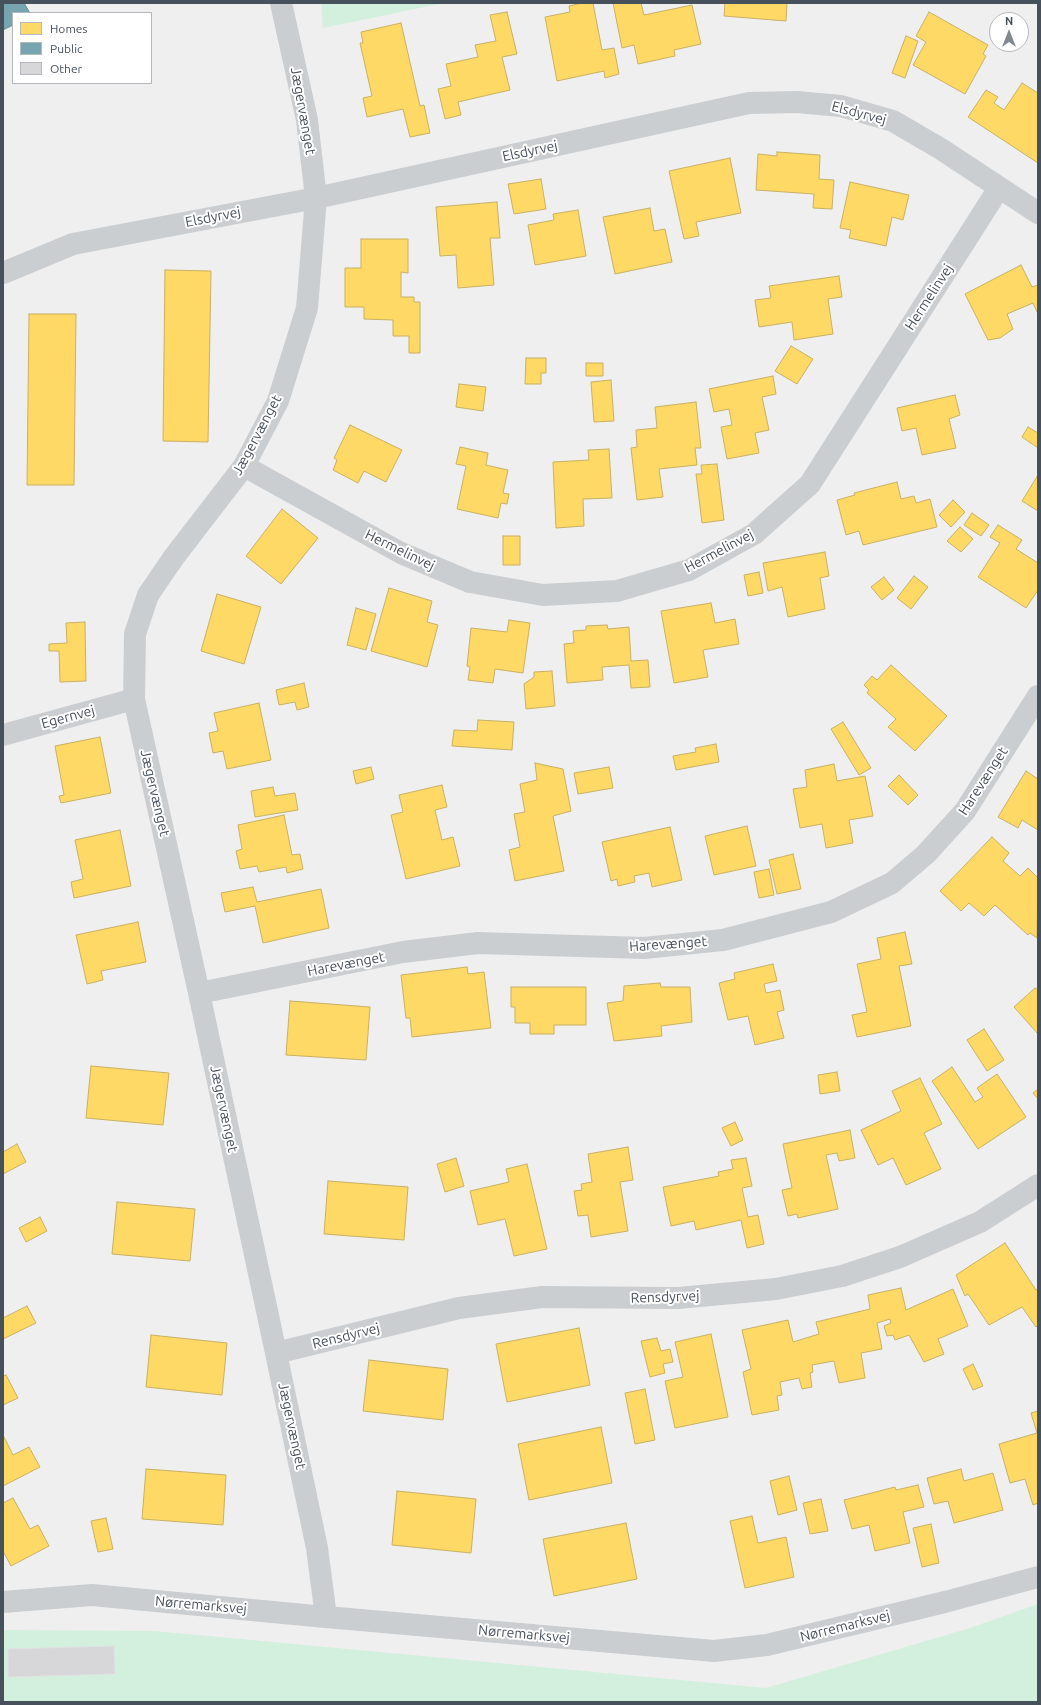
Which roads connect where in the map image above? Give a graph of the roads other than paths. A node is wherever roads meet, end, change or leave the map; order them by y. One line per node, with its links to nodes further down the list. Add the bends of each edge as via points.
1 (281, 3): 3 (street, Jægervænget, via 307,120)
2 (999, 188): 3 (street, Elsdyrvej, via 893,121 841,106 796,102 749,102); 4 (street, Elsdyrvej); 6 (street, Hermelinvej, via 810,484 754,534 689,570 617,590 543,595 470,582 401,553)
3 (316, 198): 5 (street, Elsdyrvej, via 73,244); 6 (street, Jægervænget, via 307,308 278,401)
4 (1038, 213)
5 (3, 273)
6 (244, 466): 8 (street, Jægervænget, via 148,595 135,634)
7 (1038, 696): 10 (street, Harevænget, via 965,811 926,854 892,882 831,912 723,940 644,948 471,944 404,952)
8 (134, 699): 9 (street, Egernvej); 10 (street, Jægervænget)
9 (3, 735)
10 (200, 993): 12 (street, Jægervænget)
11 (1038, 1185): 12 (street, Rensdyrvej, via 980,1222 900,1257 842,1276 776,1289 686,1297 542,1297 459,1308)
12 (276, 1353): 15 (street, Jægervænget, via 317,1548)
13 (1038, 1577): 15 (street, Nørremarksvej, via 767,1645 714,1651)
14 (3, 1602): 15 (street, Nørremarksvej, via 92,1595)
15 (326, 1617)

